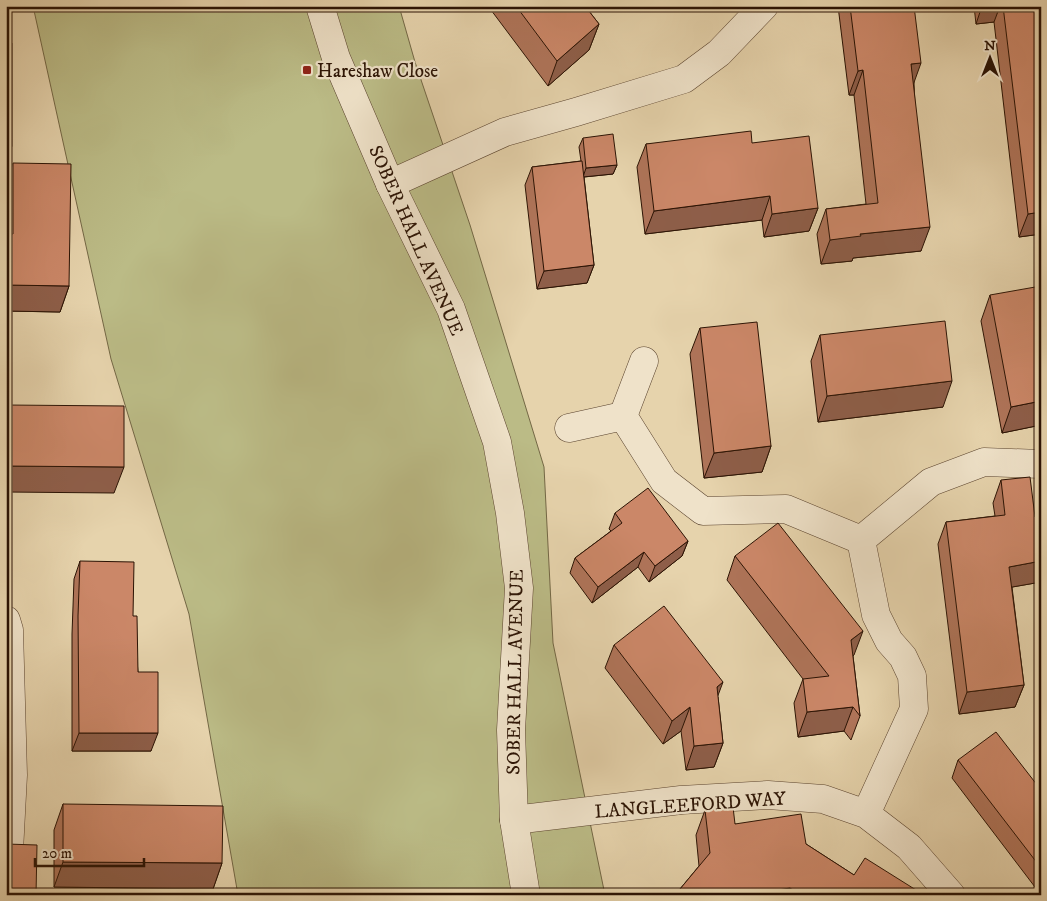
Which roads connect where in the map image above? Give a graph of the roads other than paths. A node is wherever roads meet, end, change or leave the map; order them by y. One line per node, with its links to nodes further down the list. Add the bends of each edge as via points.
1 (320, 6): 3 (street, SOBER HALL AVENUE, via 336,58)
2 (764, 6): 3 (street, via 720,53 684,79 505,132)
3 (390, 184): 11 (street, SOBER HALL AVENUE, via 451,309 497,442 519,588 511,730)
4 (644, 361): 5 (street)
5 (623, 416): 6 (street); 8 (street, via 664,481 703,511 786,509)
6 (569, 428)
7 (1041, 464): 8 (street, via 984,462 931,482)
8 (861, 540): 10 (street, via 876,615 888,641 903,657 912,676 914,709)
9 (6, 620): 12 (street, via 9,630 13,775)
10 (866, 814): 11 (street, LANGLEEFORD WAY, via 823,798 768,795 681,800); 14 (street, LANGLEEFORD WAY, via 909,846)
11 (514, 820): 13 (street, SOBER HALL AVENUE)
12 (9, 851)
13 (526, 895)
14 (951, 895)

